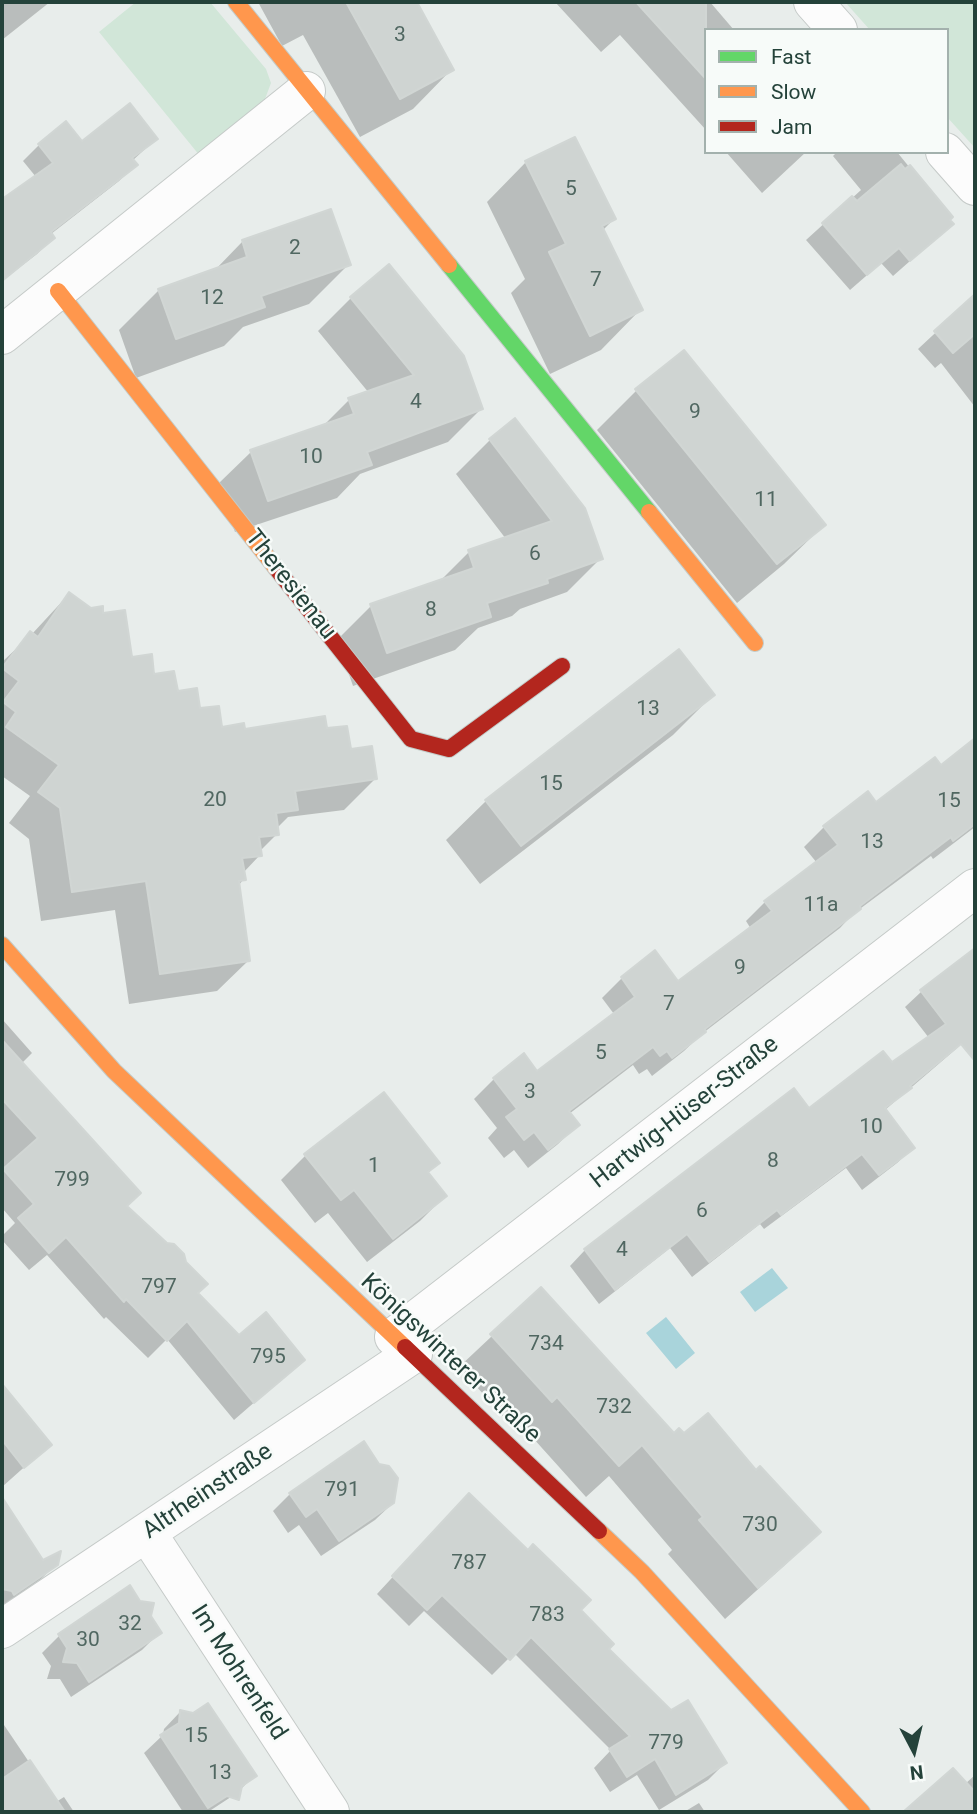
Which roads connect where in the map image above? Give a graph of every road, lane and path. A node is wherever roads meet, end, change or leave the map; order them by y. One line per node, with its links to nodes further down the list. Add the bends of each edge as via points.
1 (236, 2): 4 (street)
2 (813, 2): 3 (street)
3 (836, 28)
4 (306, 91): 7 (street); 9 (street)
5 (947, 154): 6 (street)
6 (975, 186)
7 (58, 290): 8 (street); 10 (street, Theresienau, via 411,739 449,749)
8 (2, 335)
9 (755, 643)
10 (562, 666)
11 (975, 888): 13 (street, Hartwig-Hüser-Straße)
12 (2, 945): 13 (street, Königswinterer Straße, via 114,1071)
13 (403, 1346): 14 (street, Altrheinstraße); 17 (street, Königswinterer Straße, via 642,1572)
14 (146, 1533): 15 (street, Altrheinstraße); 16 (street, Im Mohrenfeld)
15 (2, 1629)
16 (330, 1812)
17 (862, 1812)

